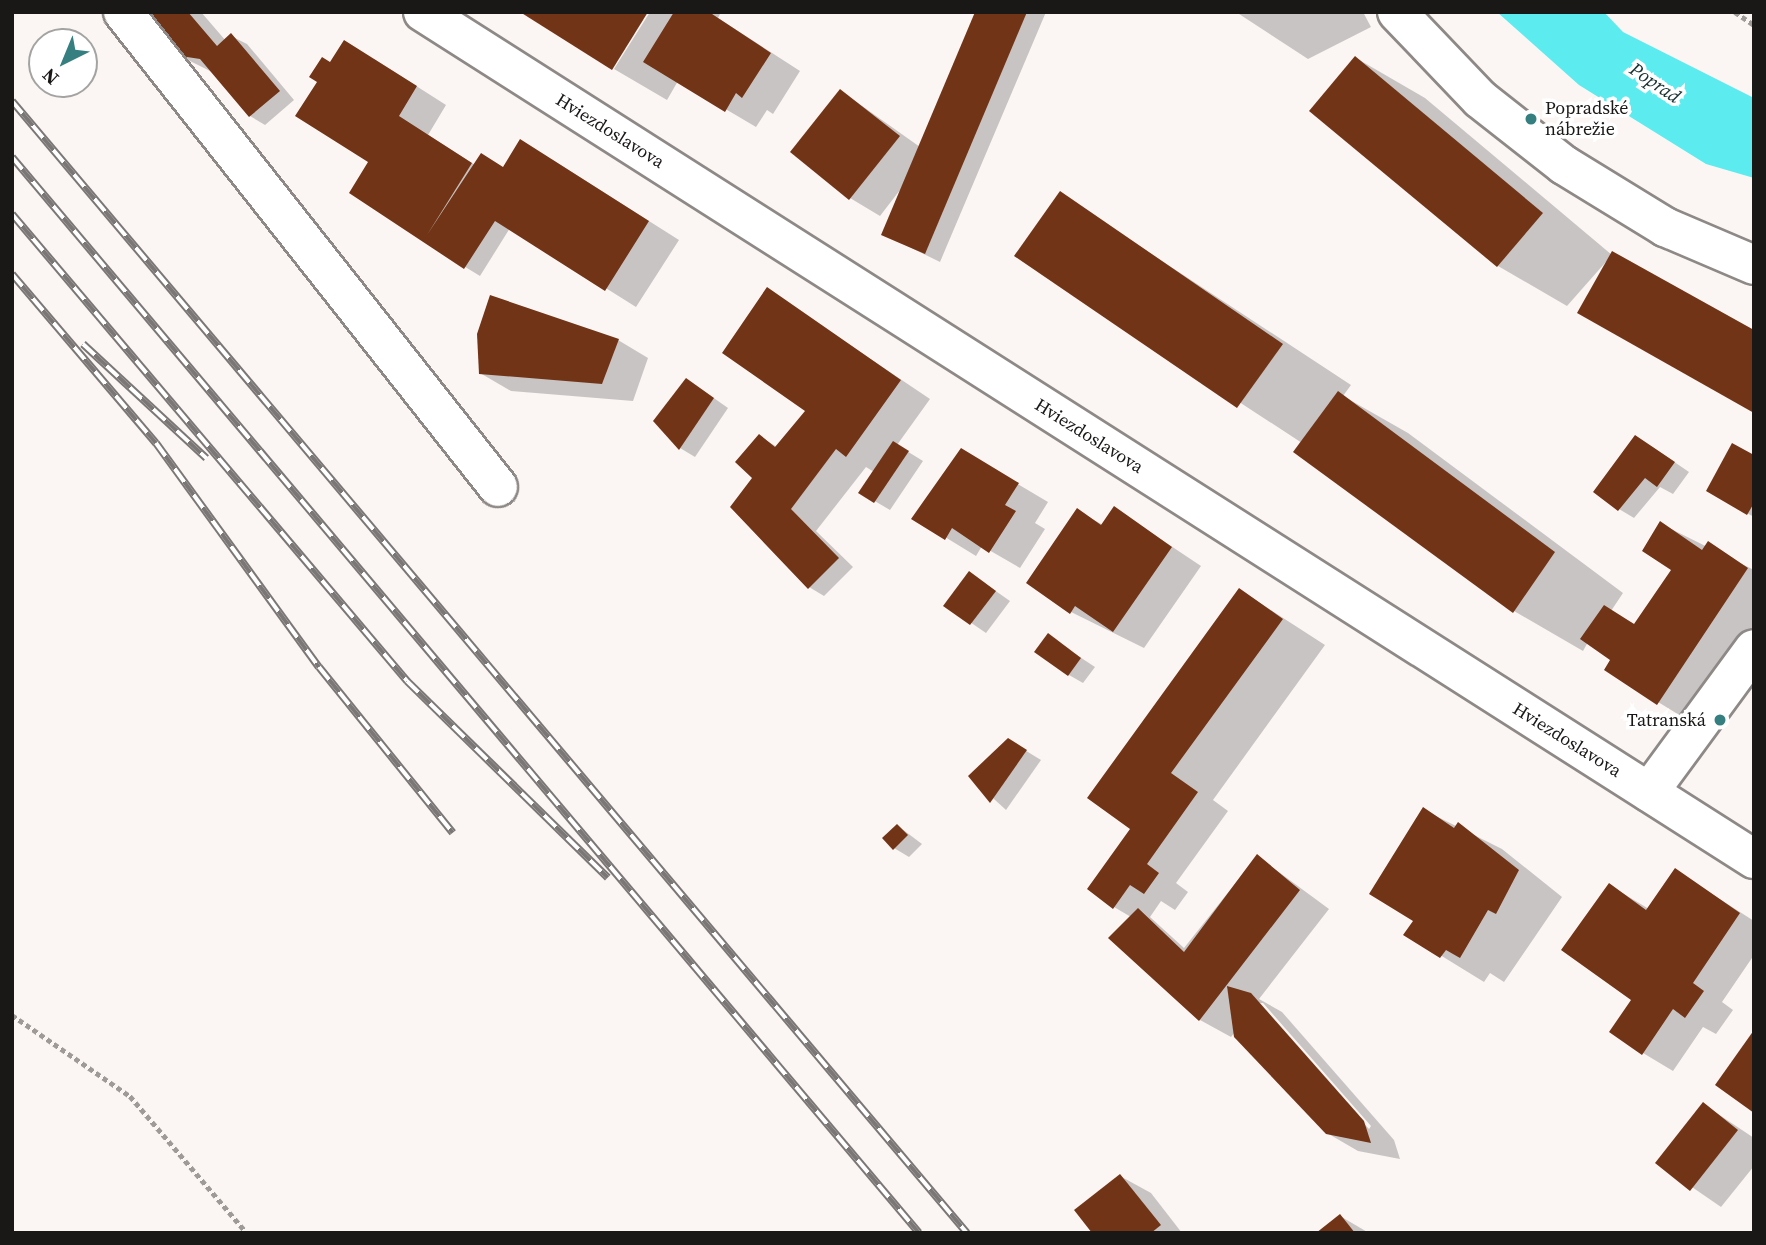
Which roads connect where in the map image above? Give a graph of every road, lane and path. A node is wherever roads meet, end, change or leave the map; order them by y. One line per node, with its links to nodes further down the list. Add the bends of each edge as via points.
1 (122, 12): 7 (street)
2 (423, 12): 9 (street, Hviezdoslavova)
3 (1397, 12): 6 (street, via 1480,99 1564,165 1665,227)
4 (1735, 12): 5 (path)
5 (1754, 24)
6 (1754, 265)
7 (498, 487)
8 (1754, 649): 9 (street)
9 (1649, 792): 10 (street, Hviezdoslavova)
10 (1754, 859)
11 (12, 1015): 12 (path, via 130,1096)
12 (247, 1233)

